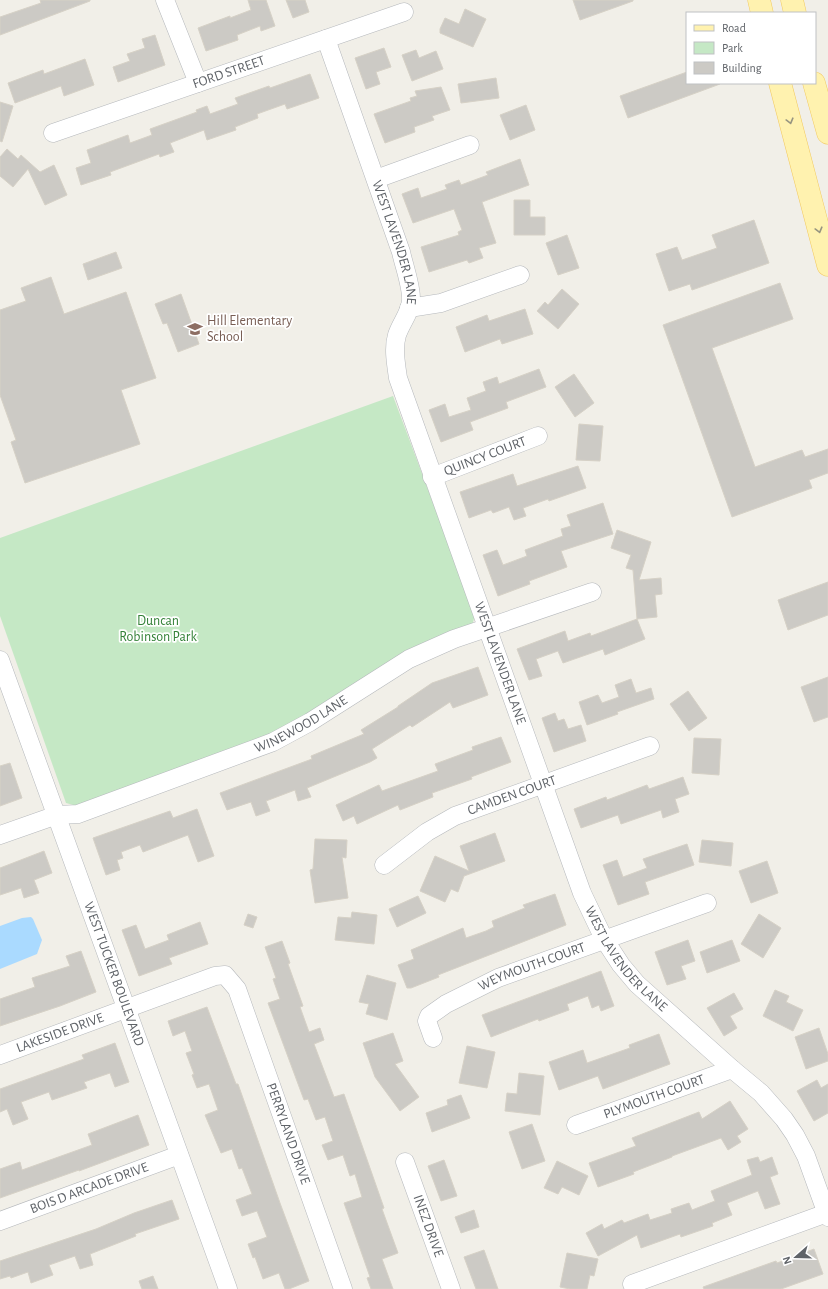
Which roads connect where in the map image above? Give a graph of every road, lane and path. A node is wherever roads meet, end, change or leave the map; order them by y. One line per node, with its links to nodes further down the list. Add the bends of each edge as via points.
1 (165, 0): 8 (street)
2 (759, 0): 5 (main road)
3 (792, 0): 6 (main road)
4 (404, 12): 7 (street, FORD STREET)
5 (762, 12)
6 (795, 12)
7 (326, 39): 8 (street, FORD STREET); 14 (street, WEST LAVENDER LANE)
8 (198, 83): 11 (street, FORD STREET)
9 (780, 84): 15 (main road, one-way to 15)
10 (814, 84): 12 (main road)
11 (53, 133)
12 (828, 133)
13 (470, 145): 14 (street)
14 (376, 179): 17 (street, WEST LAVENDER LANE, via 401,252 411,300)
15 (828, 265)
16 (520, 275): 17 (street, via 441,303)
17 (409, 308): 19 (street, WEST LAVENDER LANE, via 397,336 398,378)
18 (538, 436): 19 (street, QUINCY COURT)
19 (432, 476): 21 (street, WEST LAVENDER LANE)
20 (592, 592): 21 (street, WINEWOOD LANE)
21 (487, 628): 24 (street, WEST LAVENDER LANE); 25 (street, WINEWOOD LANE, via 409,659 310,722 272,742 78,814)
22 (0, 660): 25 (street, WEST TUCKER BOULEVARD)
23 (650, 746): 24 (street, CAMDEN COURT)
24 (544, 784): 27 (street, CAMDEN COURT, via 455,816 427,832); 29 (street, WEST LAVENDER LANE, via 582,893)
25 (57, 815): 26 (street, WINEWOOD LANE); 31 (street, WEST TUCKER BOULEVARD)
26 (0, 836)
27 (384, 865)
28 (707, 903): 29 (street, WEYMOUTH COURT)
29 (604, 939): 32 (street, WEYMOUTH COURT, via 498,978 446,1004 429,1016 427,1021); 34 (street, WEST LAVENDER LANE, via 621,965 638,984)
30 (231, 980): 31 (street, LAKESIDE DRIVE, via 225,975 215,976); 42 (street, PERRYLAND DRIVE, via 237,989)
31 (126, 1008): 33 (street, LAKESIDE DRIVE); 36 (street, WEST TUCKER BOULEVARD)
32 (433, 1038)
33 (0, 1055)
34 (732, 1069): 35 (street, PLYMOUTH COURT); 38 (street, WEST LAVENDER LANE, via 761,1093 795,1135 806,1156)
35 (576, 1125)
36 (179, 1155): 39 (street, BOIS D ARCADE DRIVE); 41 (street, WEST TUCKER BOULEVARD)
37 (405, 1162): 43 (street, INEZ DRIVE)
38 (827, 1215): 40 (street)
39 (0, 1221)
40 (632, 1284)
41 (228, 1289)
42 (343, 1289)
43 (451, 1289)

